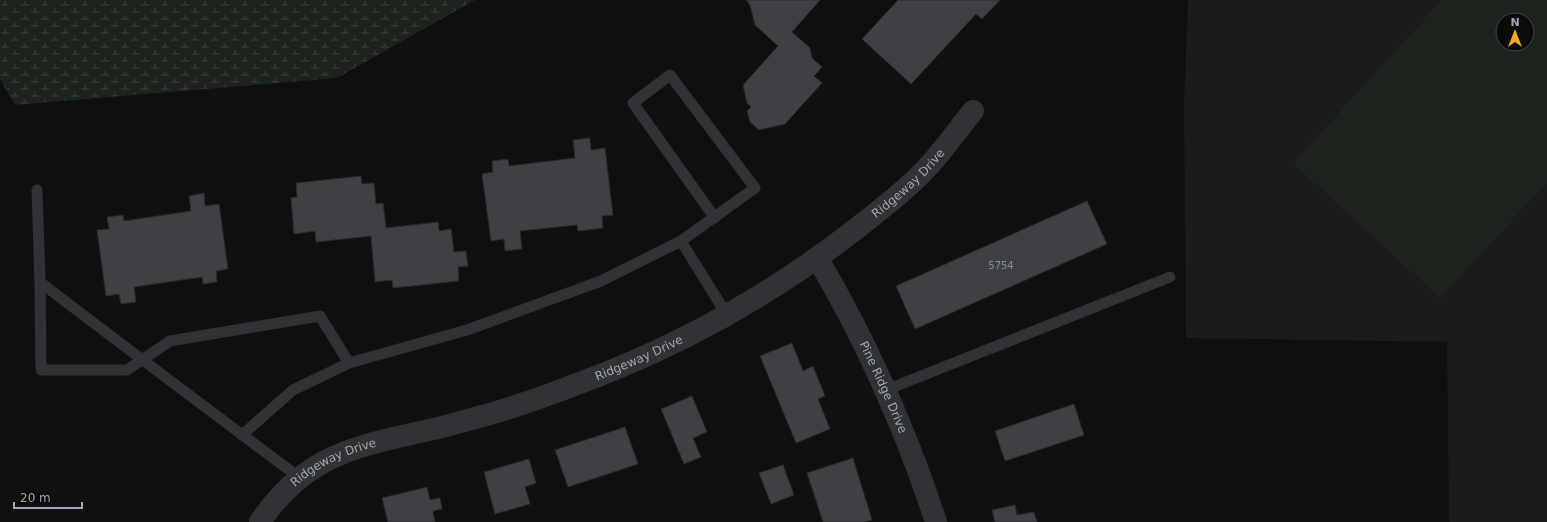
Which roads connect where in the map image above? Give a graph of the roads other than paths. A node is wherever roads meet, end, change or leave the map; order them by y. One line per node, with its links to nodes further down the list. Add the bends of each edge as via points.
1 (973, 111): 5 (street, Ridgeway Drive, via 919,176)
2 (37, 190): 7 (lane)
3 (715, 218): 3 (lane, via 755,188 670,75 633,103); 4 (lane)
4 (681, 242): 8 (lane); 10 (lane, via 601,280 467,330)
5 (818, 259): 8 (street, Ridgeway Drive); 11 (street, Pine Ridge Drive, via 855,325)
6 (1170, 277): 11 (lane)
7 (40, 282): 9 (lane); 9 (lane, via 41,370 127,370)
8 (727, 315): 13 (street, Ridgeway Drive, via 674,343 555,392 492,413 351,449 316,466)
9 (142, 361): 10 (lane, via 170,341 320,316); 12 (lane)
10 (349, 363): 12 (lane, via 292,390)
11 (886, 390): 15 (street, Pine Ridge Drive, via 908,440)
12 (242, 435): 13 (lane)
13 (300, 478): 14 (street, Ridgeway Drive, via 283,493)
14 (260, 522)
15 (936, 522)

